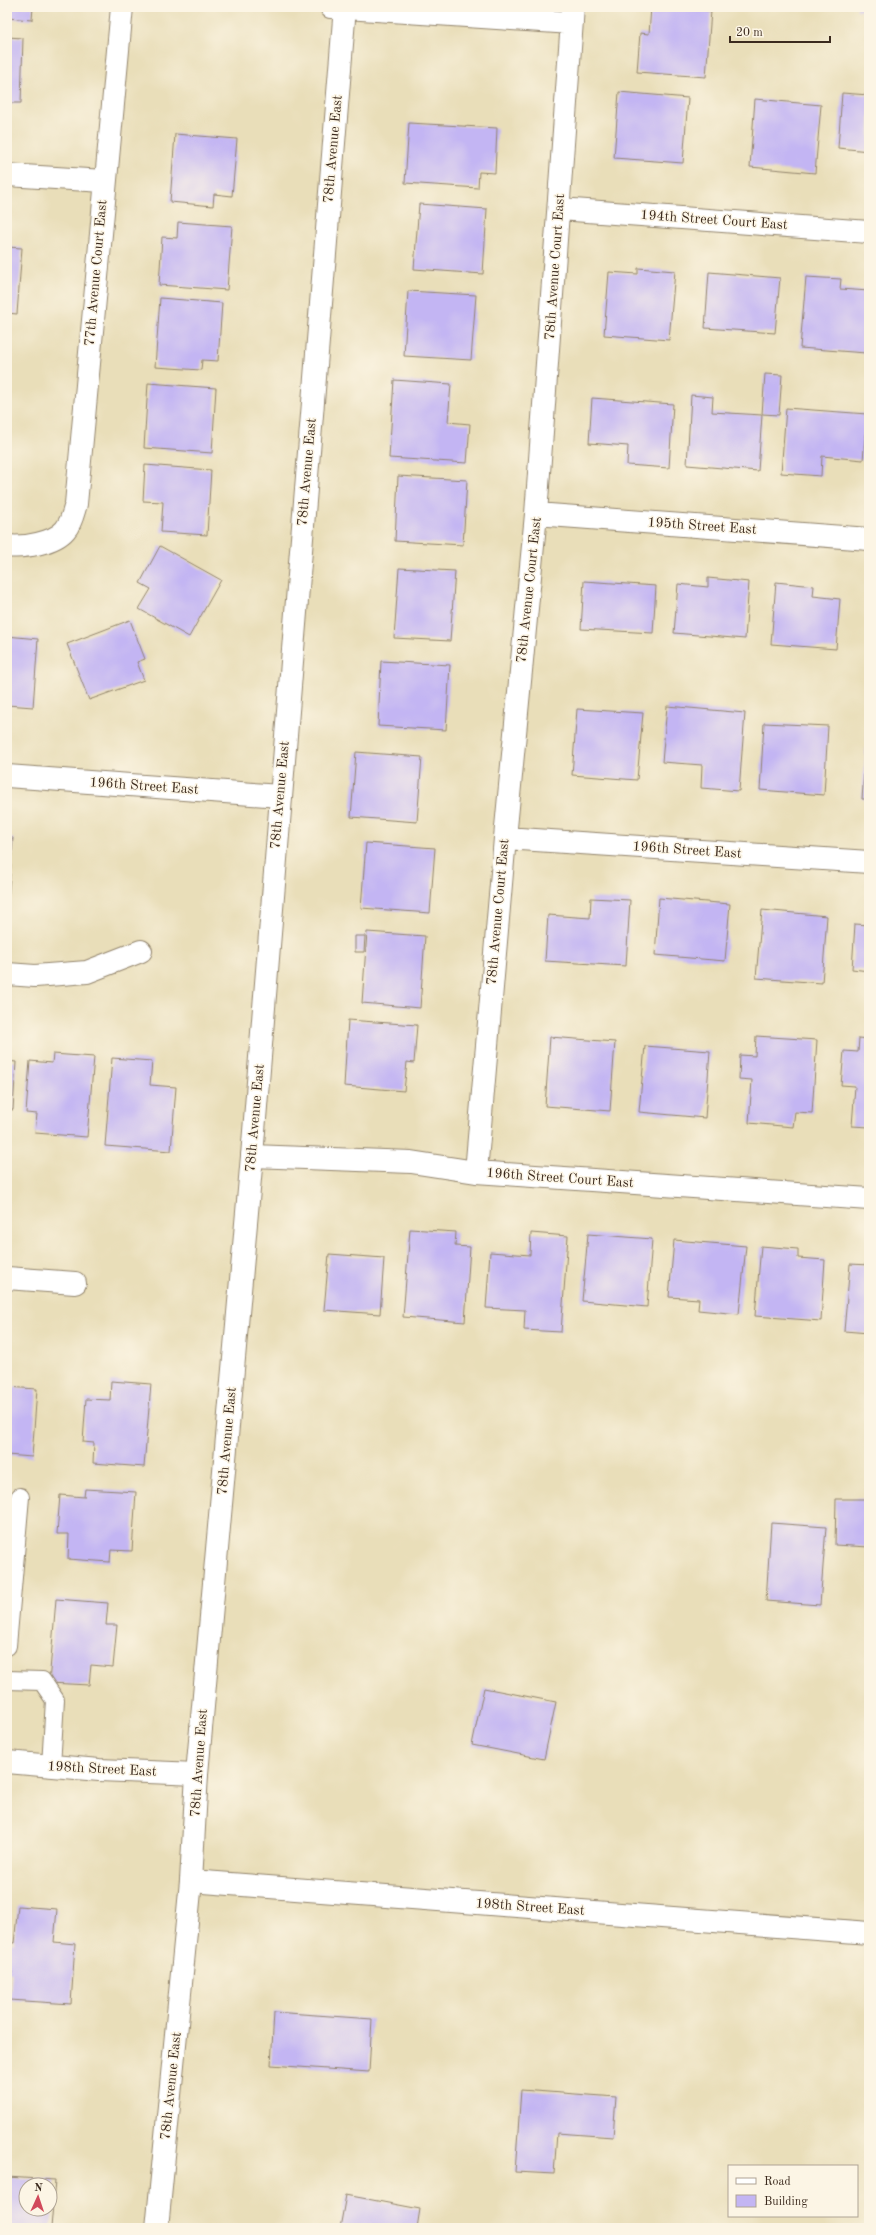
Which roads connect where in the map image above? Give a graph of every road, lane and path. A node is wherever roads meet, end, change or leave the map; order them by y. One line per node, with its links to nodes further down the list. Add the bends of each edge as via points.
1 (122, 7): 5 (street, 77th Avenue Court East)
2 (340, 7): 3 (street); 12 (street, 78th Avenue East)
3 (572, 15): 6 (street, 78th Avenue Court East)
4 (7, 175): 5 (street)
5 (104, 182): 10 (street, 77th Avenue Court East, via 76,504 65,531 48,540 16,547)
6 (560, 209): 7 (street, 194th Street Court East); 8 (street, 78th Avenue Court East)
7 (869, 232)
8 (536, 514): 9 (street, 195th Street East); 13 (street, 78th Avenue Court East)
9 (869, 539)
10 (7, 546)
11 (7, 776): 12 (street, 196th Street East)
12 (280, 796): 17 (street, 78th Avenue East)
13 (504, 838): 14 (street, 196th Street East); 18 (street, 78th Avenue Court East)
14 (869, 862)
15 (141, 951): 16 (street, via 87,972 35,976)
16 (7, 974)
17 (252, 1156): 18 (street, 196th Street Court East, via 411,1162); 27 (street, 78th Avenue East)
18 (476, 1172): 19 (street, 196th Street Court East)
19 (869, 1199)
20 (7, 1278): 21 (street)
21 (75, 1283)
22 (20, 1497): 23 (lane)
23 (7, 1646)
24 (7, 1680): 26 (lane, via 42,1681 55,1700)
25 (7, 1762): 26 (street, 198th Street East)
26 (51, 1766): 27 (street, 198th Street East)
27 (197, 1774): 28 (street, 78th Avenue East)
28 (191, 1881): 29 (street, 198th Street East); 30 (street, 78th Avenue East)
29 (869, 1933)
30 (157, 2228)

